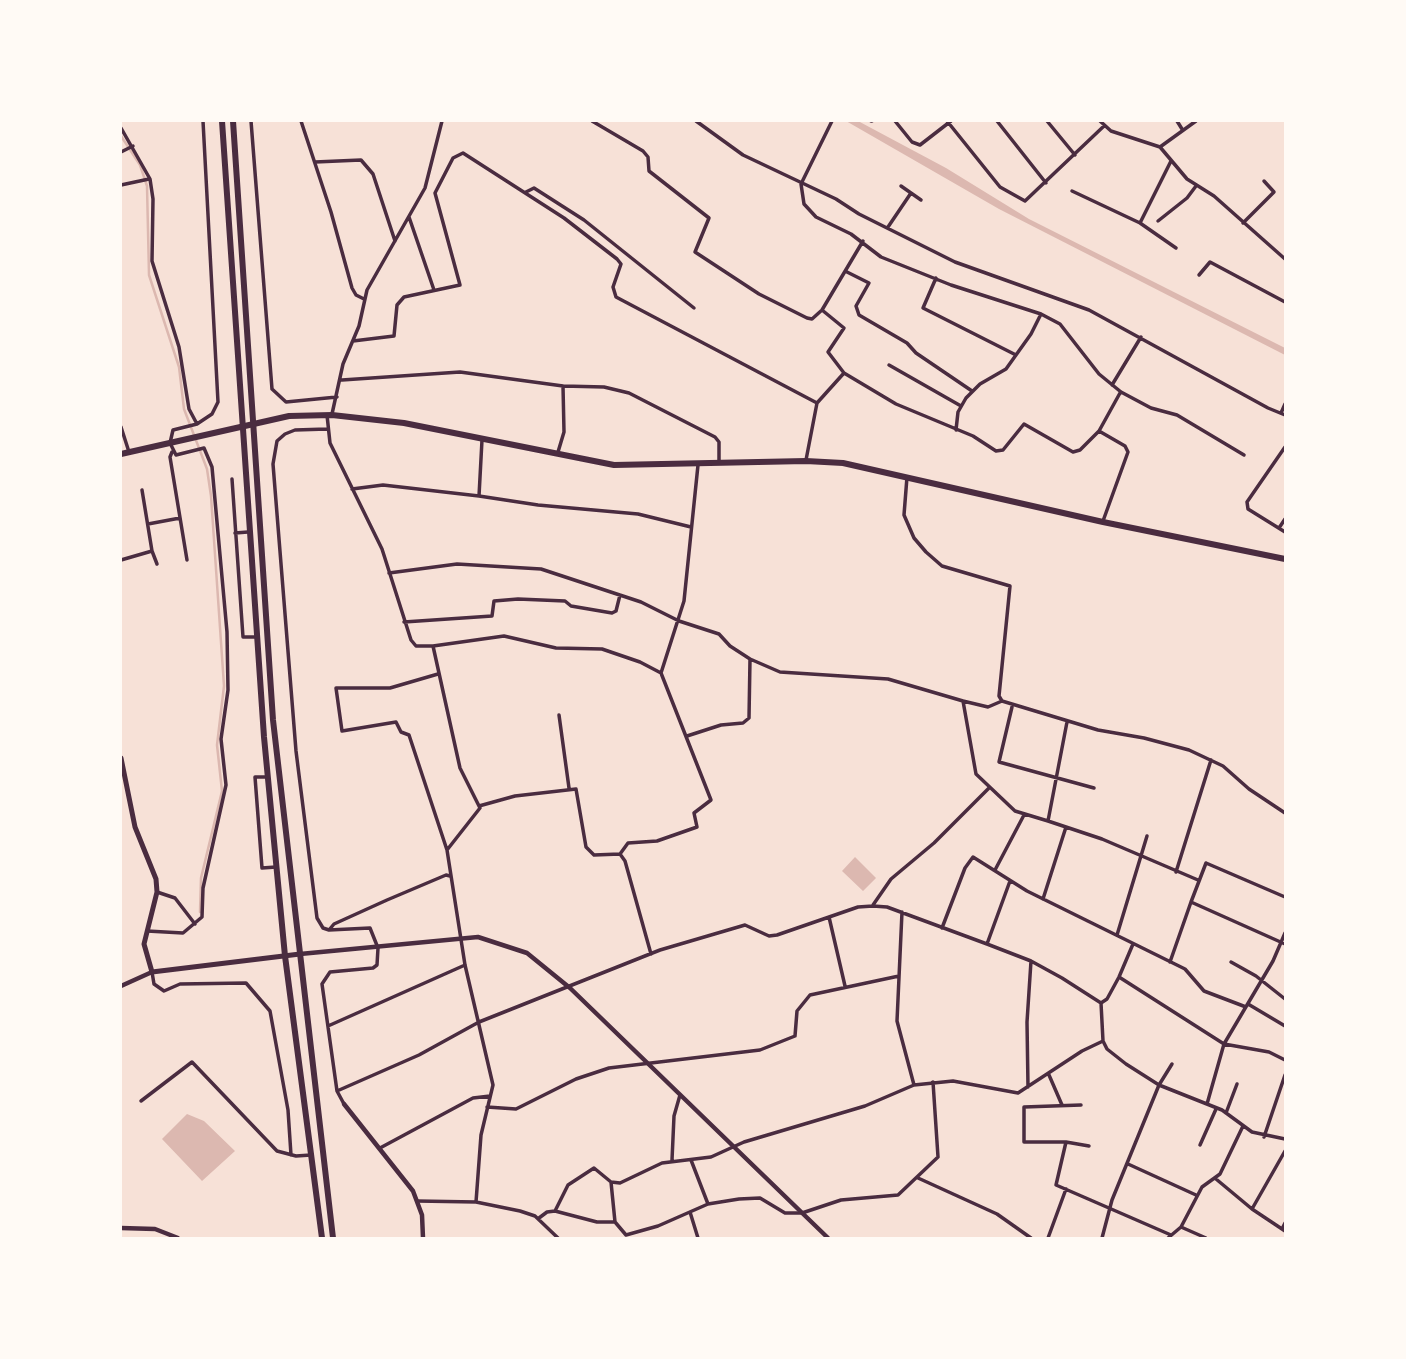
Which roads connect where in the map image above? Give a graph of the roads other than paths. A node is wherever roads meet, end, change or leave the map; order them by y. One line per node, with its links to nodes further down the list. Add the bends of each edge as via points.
1 (203, 121): 71 (street, via 218,402 212,414)
2 (220, 121): 74 (main road)
3 (235, 121): 72 (main road)
4 (251, 121): 65 (street, via 272,389 286,402)
5 (301, 121): 25 (street)
6 (442, 121): 37 (street, via 431,173)
7 (592, 121): 53 (street, via 643,151 649,171 709,218 695,252 759,294 807,318)
8 (695, 121): 29 (street, via 743,155)
9 (832, 121): 29 (street)
10 (895, 121): 11 (street, via 920,145)
11 (949, 121): 28 (street, via 1000,187 1025,201)
12 (997, 121): 28 (street)
13 (1047, 121): 23 (street)
14 (1100, 121): 17 (street)
15 (1177, 121): 19 (street)
16 (1196, 121): 19 (street)
17 (1104, 126): 21 (street); 23 (street)
18 (121, 128): 20 (street)
19 (1182, 129): 21 (street)
20 (130, 147): 22 (street); 26 (street)
21 (1160, 147): 24 (street)
22 (121, 152)
23 (1075, 155): 28 (street)
24 (1171, 161): 32 (street); 39 (street)
25 (315, 162): 43 (street, via 361,160 373,174); 50 (street, via 352,288)
26 (147, 180): 30 (street); 71 (street, via 153,193 152,261 179,347 189,410)
27 (1264, 181): 40 (street, via 1274,192)
28 (1046, 183)
29 (801, 184): 41 (street); 42 (street, via 804,204 816,217)
30 (121, 185)
31 (901, 186): 35 (street)
32 (1196, 186): 38 (street); 40 (street)
33 (1072, 191): 39 (street)
34 (526, 192): 49 (street, via 463,153 453,158 435,193 461,281 458,287); 52 (street, via 534,188 572,213); 66 (street, via 617,259 621,264 613,287 616,297)
35 (911, 193): 36 (street); 41 (street)
36 (921, 200)
37 (409, 217): 43 (street); 49 (street)
38 (1158, 221)
39 (1140, 223): 44 (street)
40 (1243, 223): 45 (street)
41 (888, 227): 55 (street, via 955,261 1089,310)
42 (863, 241): 46 (street); 48 (street, via 881,257)
43 (395, 242): 50 (street)
44 (1176, 248)
45 (1285, 259)
46 (847, 272): 53 (street); 63 (street, via 869,283 856,306 859,315)
47 (1199, 275): 51 (street, via 1210,262)
48 (936, 278): 54 (street); 57 (street, via 923,308)
49 (434, 290): 56 (street, via 400,300 394,336)
50 (364, 299): 56 (street)
51 (1285, 302)
52 (694, 308)
53 (822, 310): 59 (street, via 844,328 828,352)
54 (1041, 314): 57 (street); 61 (street, via 1060,324)
55 (1141, 337): 61 (street); 70 (street)
56 (353, 341): 60 (street)
57 (1016, 355): 63 (street, via 1006,369)
58 (889, 365): 68 (street)
59 (844, 373): 66 (street); 76 (street, via 896,404)
60 (341, 380): 62 (street, via 460,373); 65 (street)
61 (1112, 385): 64 (street)
62 (563, 386): 84 (street, via 564,432); 88 (street, via 629,393 715,437)
63 (973, 391): 68 (street)
64 (1121, 392): 77 (street); 85 (street, via 1177,415)
65 (337, 397): 69 (street)
66 (817, 403): 86 (street)
67 (1285, 404): 70 (street)
68 (961, 406): 76 (street)
69 (330, 414): 72 (main road, via 289,416); 75 (street); 78 (main road)
70 (1283, 414)
71 (197, 424): 79 (street, via 173,430)
72 (254, 425): 74 (main road); 163 (main road, via 273,720)
73 (121, 427): 81 (street)
74 (241, 427): 79 (main road); 100 (main road)
75 (327, 429): 91 (street); 155 (street, via 285,434 277,441 272,464 305,844 317,918)
76 (956, 430): 77 (street, via 999,452 1024,424 1076,452)
77 (1099, 431): 96 (street, via 1125,446 1128,453)
78 (482, 439): 84 (main road); 93 (street)
79 (170, 443): 81 (main road); 82 (street)
80 (1285, 447): 99 (street, via 1247,502 1248,509)
81 (130, 452): 83 (main road)
82 (173, 452): 94 (street, via 170,457); 152 (street, via 182,455 204,448 210,460 227,632 228,690 221,739 225,798 203,888 204,913)
83 (121, 454)
84 (557, 456): 87 (main road, via 614,465)
85 (1244, 456)
86 (806, 461): 88 (main road); 89 (main road, via 855,465)
87 (698, 465): 88 (main road); 98 (street)
88 (719, 465)
89 (907, 477): 96 (main road); 118 (street, via 904,515 926,552 942,566 1010,586)
90 (232, 479): 102 (street)
91 (352, 489): 93 (street, via 383,485); 108 (street)
92 (142, 490): 97 (street)
93 (479, 496): 98 (street, via 638,514)
94 (180, 518): 97 (street); 104 (street)
95 (1285, 519): 99 (street)
96 (1102, 522): 105 (main road)
97 (148, 524): 103 (street)
98 (691, 527): 110 (street)
99 (1279, 528): 101 (street)
100 (248, 532): 102 (street); 112 (main road)
101 (1285, 532)
102 (235, 533): 112 (street, via 243,637)
103 (152, 551): 106 (street); 107 (street)
104 (187, 559)
105 (1285, 559)
106 (121, 560)
107 (157, 564)
108 (389, 573): 109 (street, via 457,565 541,569); 111 (street)
109 (620, 595): 110 (street); 111 (street, via 612,613 557,600 518,599 494,601 492,616)
110 (679, 621): 114 (street, via 719,634); 115 (street)
111 (404, 622): 113 (street, via 416,646)
112 (255, 637): 125 (main road)
113 (433, 646): 115 (street, via 504,636 556,648 602,649); 116 (street)
114 (750, 659): 117 (street, via 780,672 888,679); 122 (street, via 748,721)
115 (661, 673): 122 (street)
116 (438, 674): 130 (street, via 460,768); 136 (street, via 390,688 336,688 342,731 397,722 401,732 409,735)
117 (963, 701): 118 (street, via 988,707); 128 (street, via 972,763)
118 (1002, 701): 119 (street)
119 (1012, 706): 121 (street); 126 (street, via 999,762)
120 (559, 715): 127 (street)
121 (1068, 722): 124 (street, via 1166,743); 126 (street)
122 (687, 736): 137 (street, via 711,798 694,813 697,827 657,841 628,843)
123 (121, 758): 145 (main road, via 135,827 152,866)
124 (1211, 760): 131 (street); 141 (street)
125 (268, 777): 139 (main road); 139 (street, via 255,777 262,868)
126 (1056, 779): 129 (street); 133 (street)
127 (569, 788): 130 (street); 137 (street, via 576,789 586,847 594,855)
128 (989, 788): 132 (street); 149 (street, via 891,879)
129 (1094, 788)
130 (479, 806): 136 (street)
131 (1285, 813)
132 (1024, 815): 133 (street); 140 (street)
133 (1048, 821): 134 (street)
134 (1066, 827): 138 (street); 147 (street)
135 (1147, 836): 138 (street)
136 (447, 850): 142 (street)
137 (620, 854): 164 (street)
138 (1141, 857): 141 (street); 157 (street)
139 (276, 867): 165 (main road)
140 (995, 870): 143 (street); 153 (street, via 971,857)
141 (1176, 872): 144 (street)
142 (450, 876): 155 (street, via 387,900); 158 (street)
143 (1010, 880): 147 (street); 160 (street)
144 (1198, 880): 146 (street, via 1206,863); 148 (street)
145 (157, 892): 152 (street, via 175,898); 154 (main road)
146 (1285, 897)
147 (1043, 899): 157 (street)
148 (1191, 902): 159 (street); 167 (street)
149 (873, 905): 150 (street); 151 (street)
150 (902, 912): 153 (street); 171 (street)
151 (829, 917): 164 (street, via 769,936 739,926); 175 (street)
152 (195, 923): 154 (street, via 183,933)
153 (942, 928): 160 (street)
154 (145, 930): 170 (main road)
155 (328, 930): 162 (street, via 370,928)
156 (1285, 933): 159 (street)
157 (1117, 935): 161 (street)
158 (462, 938): 162 (street); 169 (street); 176 (street, via 494,940 527,953)
159 (1283, 943): 173 (street)
160 (987, 944): 166 (street)
161 (1133, 944): 167 (street); 172 (street)
162 (377, 948): 163 (street); 181 (street, via 373,968 325,976)
163 (300, 954): 165 (main road); 242 (main road)
164 (651, 954): 176 (street)
165 (285, 956): 170 (main road); 215 (main road)
166 (1031, 961): 178 (street); 194 (street)
167 (1170, 962): 179 (street, via 1185,969 1204,991)
168 (1231, 962): 173 (street)
169 (465, 965): 180 (street); 181 (street)
170 (152, 972): 174 (street); 216 (street, via 153,984 164,991 180,984 246,982 270,1011 288,1110)
171 (899, 976): 175 (street); 192 (street, via 897,1021)
172 (1119, 978): 178 (street); 184 (street)
173 (1262, 980): 177 (street); 179 (street)
174 (121, 986)
175 (845, 986): 186 (street, via 805,999 797,1011 795,1036 789,1039 760,1050)
176 (570, 988): 180 (street); 186 (street)
177 (1285, 999)
178 (1101, 1003): 183 (street)
179 (1247, 1006): 182 (street); 184 (street)
180 (479, 1022): 195 (street); 197 (street, via 492,1075)
181 (328, 1026): 195 (street)
182 (1285, 1026)
183 (1103, 1041): 188 (street); 193 (street, via 1116,1057)
184 (1224, 1044): 185 (street, via 1269,1052); 200 (street)
185 (1285, 1060)
186 (648, 1064): 196 (street); 203 (street, via 609,1068 576,1079 516,1109)
187 (1172, 1064): 193 (street)
188 (1049, 1075): 194 (street); 202 (street)
189 (1285, 1076): 207 (street)
190 (933, 1082): 192 (street); 194 (street, via 968,1082 1010,1093); 220 (street, via 938,1157)
191 (1237, 1084): 205 (street)
192 (914, 1085): 212 (street, via 865,1106)
193 (1159, 1085): 200 (street); 219 (street)
194 (1028, 1087)
195 (337, 1091): 199 (street)
196 (680, 1095): 212 (street); 217 (street)
197 (490, 1096): 203 (street); 213 (street, via 473,1098)
198 (141, 1101): 216 (street, via 192,1062 277,1151)
199 (344, 1104): 213 (street)
200 (1207, 1104): 204 (street)
201 (1081, 1105): 202 (street)
202 (1062, 1106): 209 (street, via 1024,1107 1024,1142)
203 (487, 1107): 226 (street, via 476,1165)
204 (1216, 1108): 205 (street); 210 (street)
205 (1226, 1113): 206 (street)
206 (1243, 1126): 207 (street); 221 (street)
207 (1264, 1137): 208 (street)
208 (1285, 1139)
209 (1066, 1142): 211 (street); 223 (street, via 1056,1185)
210 (1200, 1145)
211 (1088, 1146)
212 (733, 1147): 218 (street); 232 (street)
213 (380, 1148): 225 (street, via 405,1178)
214 (1285, 1151): 229 (street)
215 (313, 1155): 216 (street); 241 (main road)
216 (291, 1156)
217 (672, 1160): 218 (street); 222 (street, via 628,1181)
218 (691, 1160): 227 (street)
219 (1128, 1164): 224 (street); 228 (street)
220 (918, 1178): 232 (street, via 898,1195 841,1200); 247 (street, via 997,1214)
221 (1215, 1179): 224 (street); 229 (street)
222 (611, 1182): 230 (street, via 590,1169 568,1185); 234 (street)
223 (1066, 1189): 228 (street); 248 (street)
224 (1196, 1195): 237 (street)
225 (417, 1202): 226 (street); 243 (street)
226 (476, 1202): 233 (street)
227 (708, 1204): 231 (street); 232 (street, via 760,1198 785,1213)
228 (1110, 1208): 239 (street); 249 (street)
229 (1251, 1209): 238 (street)
230 (555, 1211): 233 (street); 234 (street)
231 (690, 1212): 234 (street, via 625,1234); 245 (street)
232 (802, 1213): 246 (street)
233 (539, 1218): 244 (street)
234 (615, 1222)
235 (1285, 1223): 238 (street)
236 (121, 1227): 240 (street, via 155,1229)
237 (1181, 1227): 239 (street); 250 (street)
238 (1284, 1230)
239 (1169, 1237)
240 (178, 1238)
241 (322, 1238)
242 (334, 1238)
243 (423, 1238)
244 (558, 1238)
245 (698, 1238)
246 (828, 1238)
247 (1031, 1238)
248 (1048, 1238)
249 (1102, 1238)
250 (1206, 1238)

